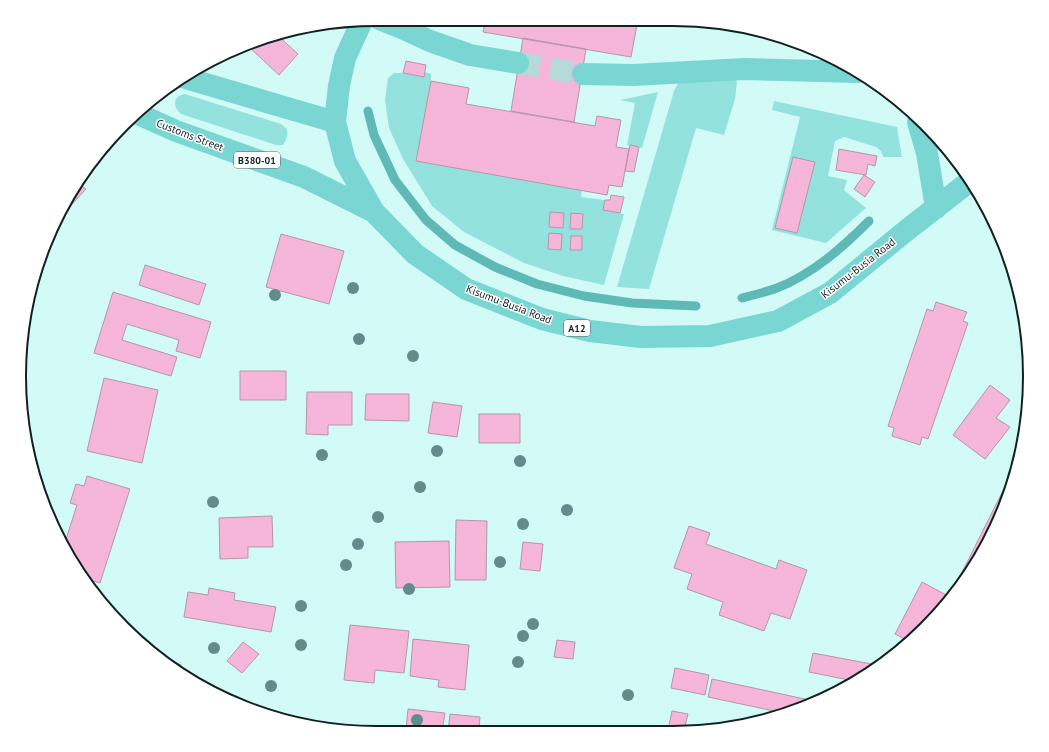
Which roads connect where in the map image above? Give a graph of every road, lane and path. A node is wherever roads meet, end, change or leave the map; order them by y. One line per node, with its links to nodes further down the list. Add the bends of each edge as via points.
1 (407, 26): 3 (highway, via 430,41 470,55)
2 (359, 27): 8 (highway, Kisumu-Busia Road / A12, via 344,58)
3 (518, 63)
4 (846, 72): 5 (highway, via 745,69 633,75)
5 (583, 74)
6 (191, 80): 8 (highway)
7 (142, 116): 12 (highway, Customs Street / B380-01, via 176,131 304,177)
8 (335, 122): 12 (highway, Kisumu-Busia Road / A12, via 346,161)
9 (920, 129): 11 (highway, via 928,153)
10 (966, 185): 11 (highway, Kisumu-Busia Road / A12)
11 (936, 208): 12 (highway, Kisumu-Busia Road / A12, via 830,293 778,321 710,336 641,337 590,331 542,319 466,289 415,254)
12 (374, 212)

